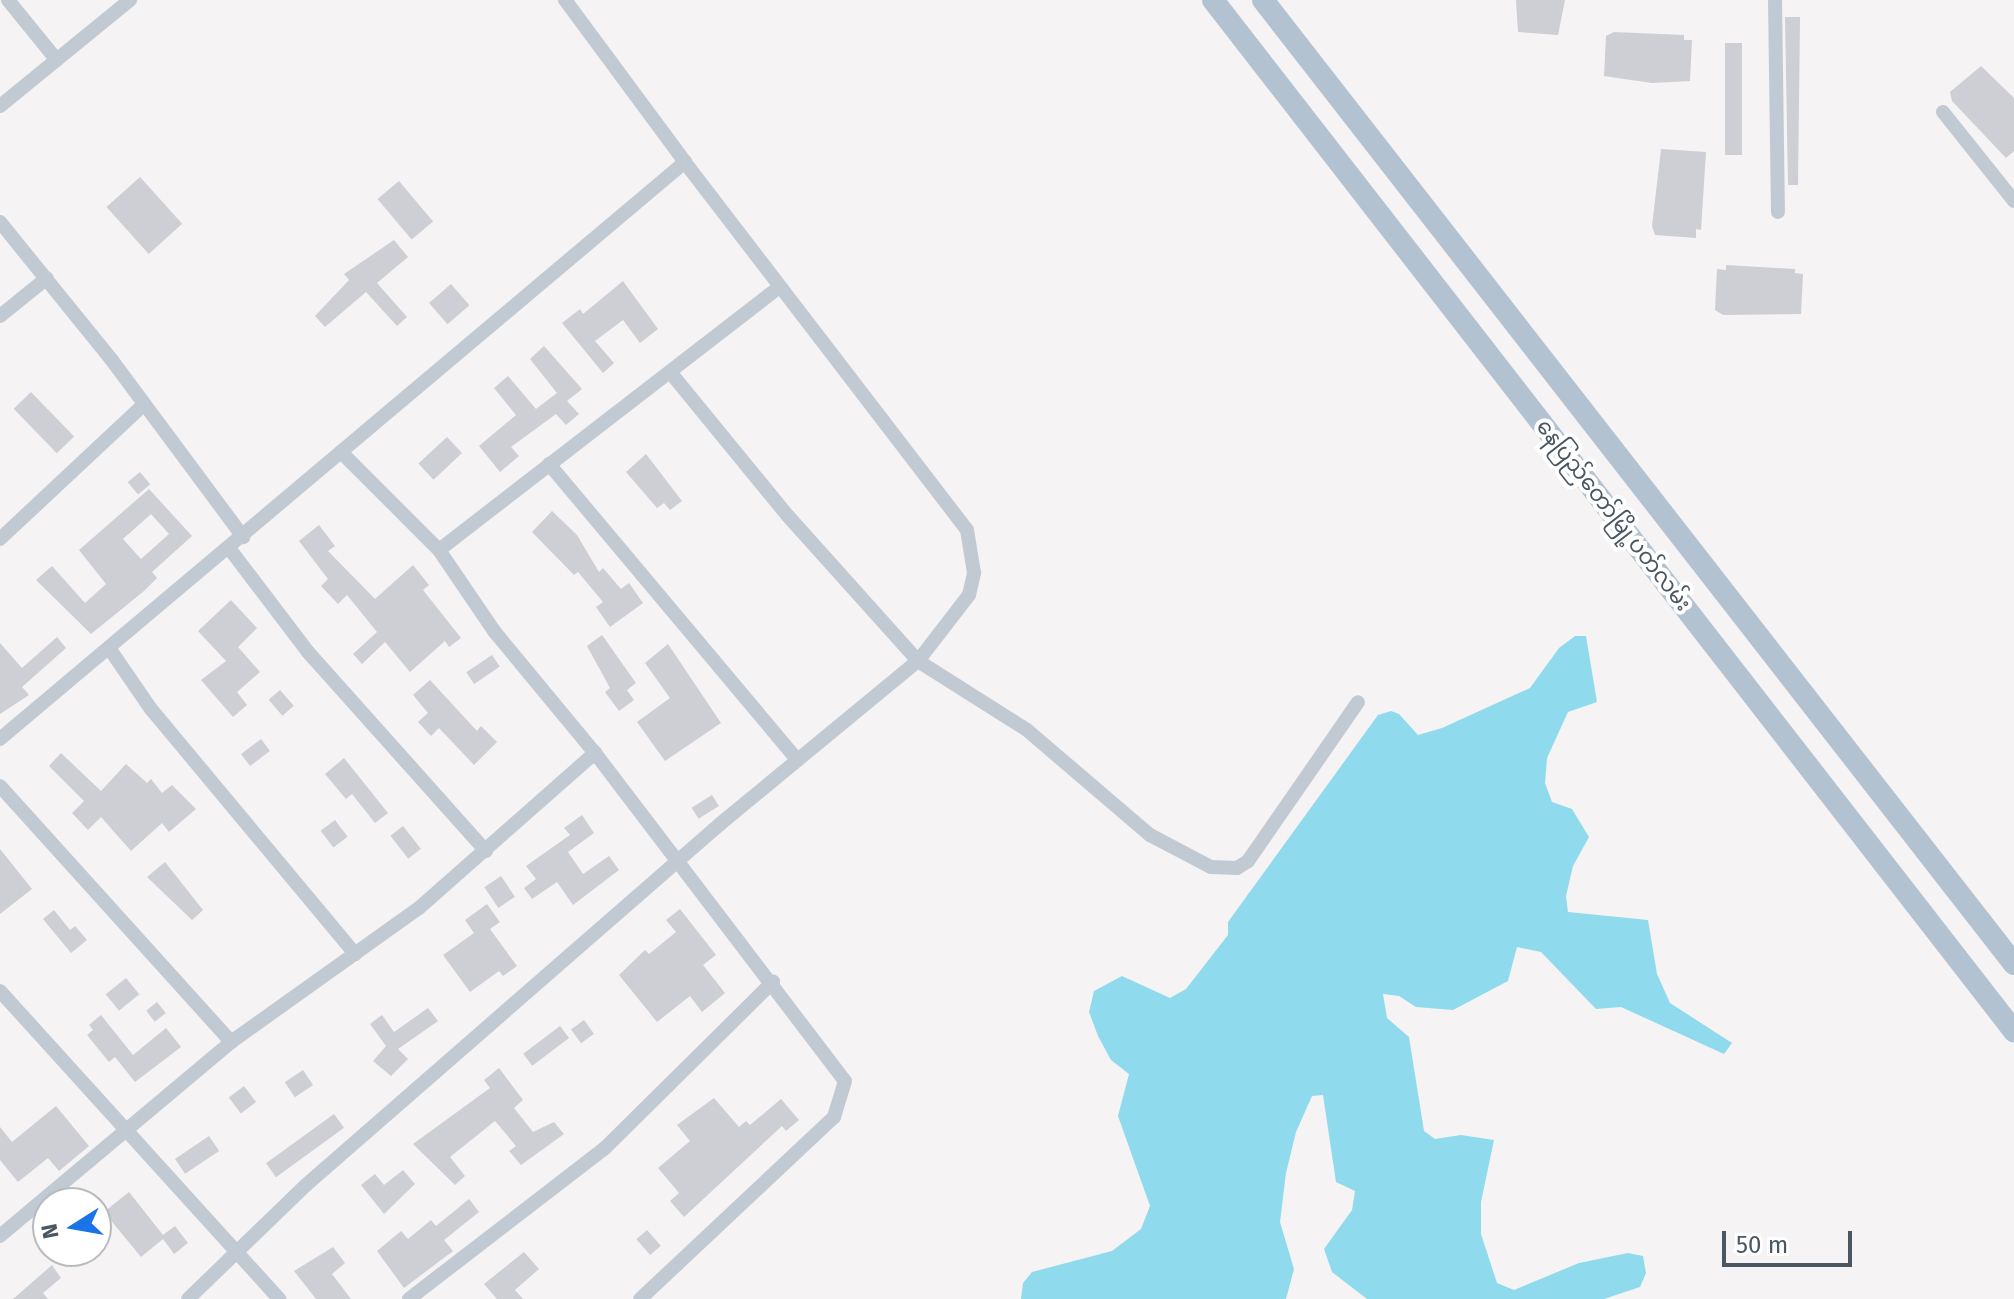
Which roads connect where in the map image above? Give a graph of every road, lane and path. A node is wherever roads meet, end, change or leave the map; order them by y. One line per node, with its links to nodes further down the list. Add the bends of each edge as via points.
1 (8, 0): 7 (street)
2 (130, 0): 7 (street)
3 (565, 0): 10 (street)
4 (1213, 0): 38 (main road, နေပြည်တော်မြို့ပတ်လမ်း)
5 (1263, 0): 35 (main road)
6 (1775, 0): 12 (street)
7 (56, 59): 8 (street)
8 (0, 106)
9 (1943, 112): 11 (street)
10 (685, 162): 15 (street); 19 (street)
11 (2014, 201)
12 (1778, 212)
13 (0, 222): 14 (street)
14 (47, 278): 16 (street); 18 (street)
15 (779, 287): 17 (street); 26 (street, via 967,530 974,573 969,595)
16 (0, 316)
17 (670, 372): 20 (street); 26 (street, via 788,516)
18 (143, 405): 21 (street); 22 (street)
19 (341, 452): 21 (street); 24 (street)
20 (549, 464): 24 (street); 30 (street)
21 (243, 537): 23 (street)
22 (0, 539)
23 (229, 548): 25 (street); 32 (street, via 308,652)
24 (439, 550): 29 (street, via 494,631)
25 (109, 648): 28 (street); 34 (street, via 151,709)
26 (918, 661): 27 (street, via 1027,730 1150,835 1224,869 1248,861); 30 (street)
27 (1358, 702)
28 (0, 739)
29 (595, 753): 32 (street); 33 (street)
30 (797, 760): 33 (street)
31 (0, 786): 39 (street)
32 (486, 851): 34 (street)
33 (678, 861): 36 (street); 42 (street, via 306,1185)
34 (355, 954): 39 (street)
35 (2014, 964)
36 (773, 982): 45 (street, via 689,1071 604,1149); 46 (street, via 845,1081 842,1105 755,1195)
37 (0, 991): 40 (street)
38 (2014, 1031)
39 (231, 1042): 40 (street)
40 (125, 1131): 41 (street); 42 (street)
41 (1, 1232)
42 (238, 1251): 43 (street); 44 (street)
43 (188, 1299)
44 (279, 1299)
45 (409, 1299)
46 (642, 1299)

